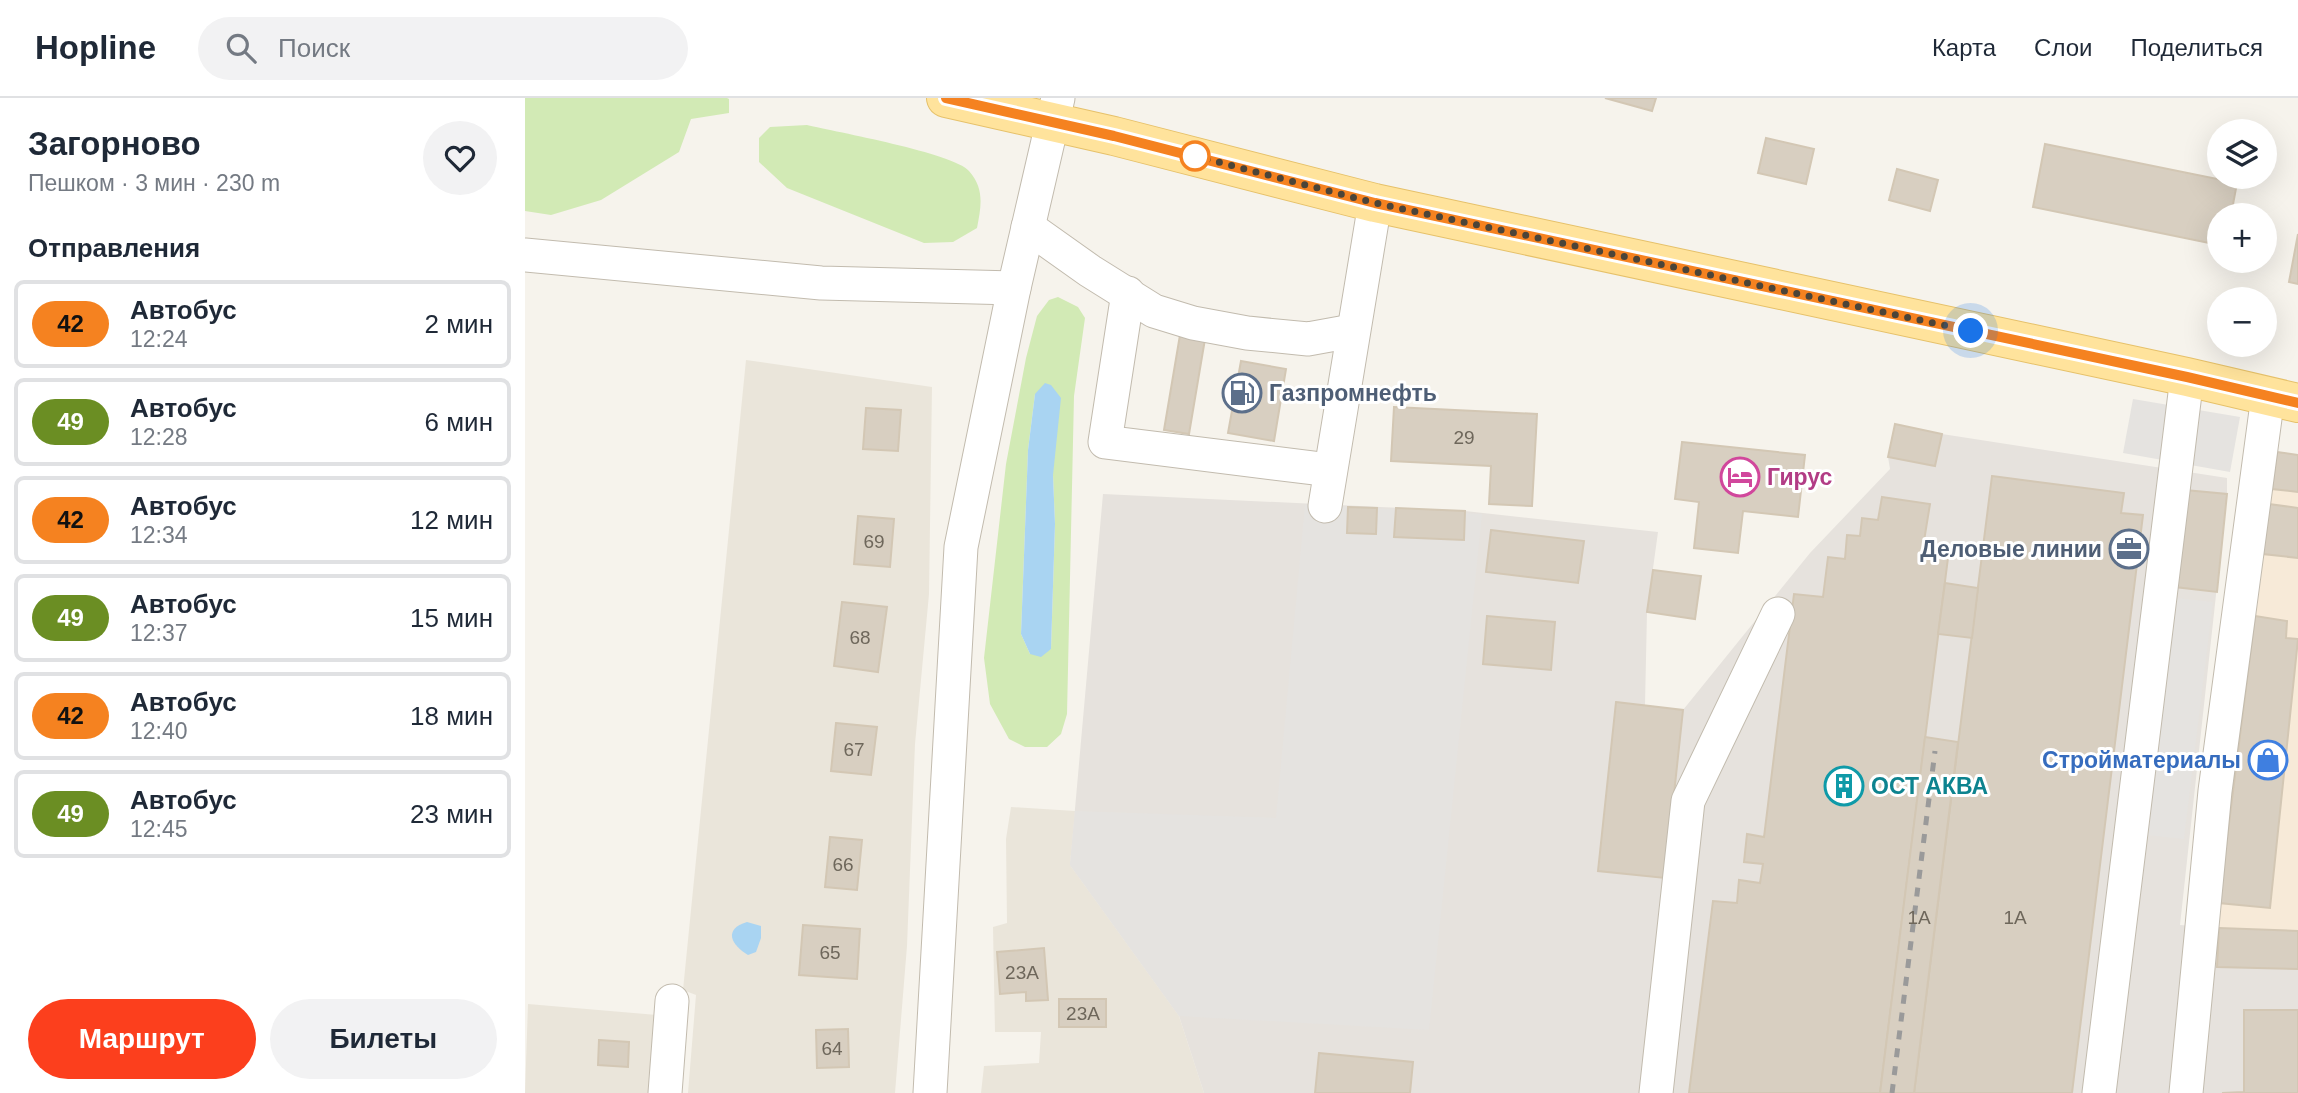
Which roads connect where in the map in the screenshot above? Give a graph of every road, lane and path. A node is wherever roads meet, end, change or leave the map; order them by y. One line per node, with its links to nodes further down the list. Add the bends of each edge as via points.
1 (946, 98): 2 (main road)
2 (1055, 109): 3 (main road); 4 (street)
3 (1375, 203): 8 (street); 9 (main road)
4 (1028, 227): 6 (street); 7 (street)
5 (525, 255): 6 (street, via 821,283)
6 (1014, 288): 16 (street, via 961,547)
7 (1128, 293): 8 (street, via 1154,311 1247,333 1308,339); 11 (street, via 1105,442)
8 (1352, 331): 11 (street)
9 (2187, 377): 10 (main road); 18 (street)
10 (2283, 400): 19 (street, via 2215,791)
11 (1330, 470): 12 (street)
12 (1325, 506)
13 (1778, 614): 17 (street, via 1688,801)
14 (671, 1001): 15 (street)
15 (665, 1093)
16 (930, 1093)
17 (1656, 1093)
18 (2099, 1093)
19 (2186, 1093)

